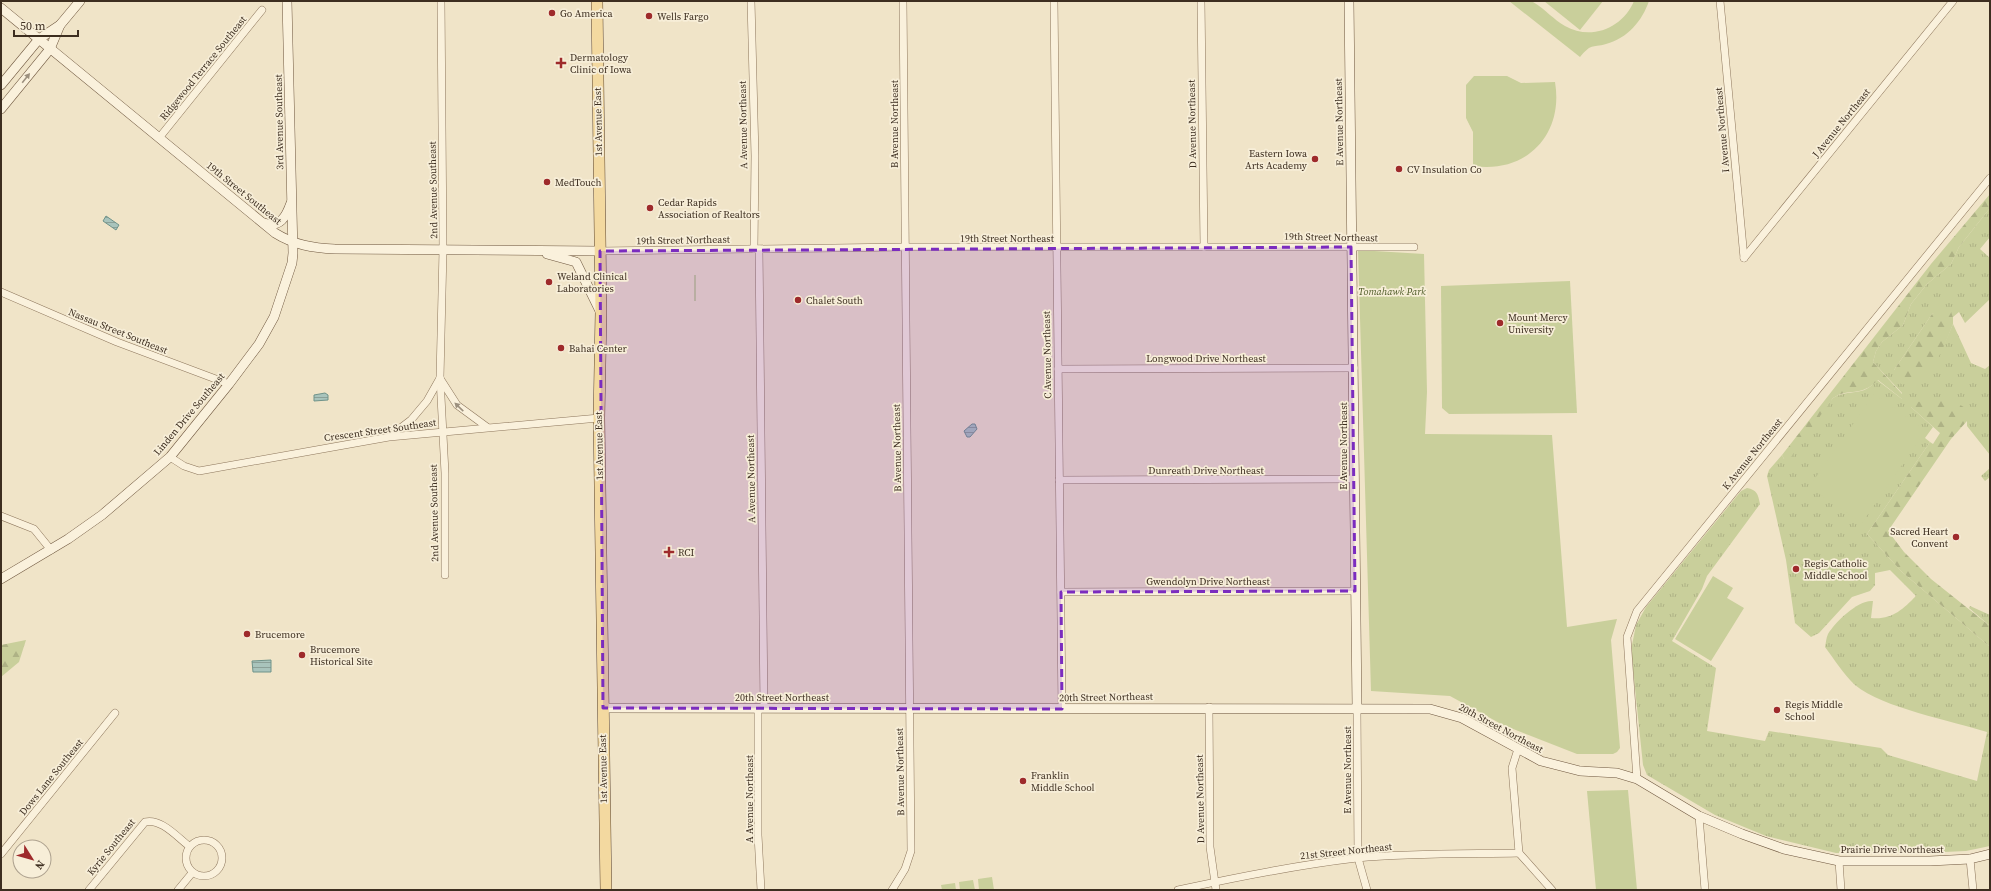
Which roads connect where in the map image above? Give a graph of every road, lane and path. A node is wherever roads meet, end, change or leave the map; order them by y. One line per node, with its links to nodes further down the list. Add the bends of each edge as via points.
1 (80, 1): 14 (street)
2 (287, 1): 21 (street, 3rd Avenue Southeast)
3 (441, 1): 31 (street, 2nd Avenue Southeast)
4 (597, 1): 32 (main road, 1st Avenue East)
5 (751, 1): 30 (street, A Avenue Northeast)
6 (903, 1): 24 (street, B Avenue Northeast)
7 (1054, 1): 28 (street, C Avenue Northeast)
8 (1200, 1): 25 (street, D Avenue Northeast)
9 (1349, 1): 26 (street, E Avenue Northeast)
10 (1720, 1): 33 (street, I Avenue Northeast)
11 (1953, 1): 33 (street, J Avenue Northeast)
12 (1, 8): 15 (street, 19th Street Southeast)
13 (262, 10): 19 (street, Ridgewood Terrace Southeast)
14 (60, 25): 15 (street); 16 (street)
15 (39, 39): 16 (street, 19th Street Southeast); 17 (street)
16 (50, 49): 18 (street, one-way to 16); 19 (street, 19th Street Southeast)
17 (1, 85)
18 (1, 109)
19 (159, 138): 22 (street, 19th Street Southeast)
20 (1990, 178): 62 (street, K Avenue Northeast, via 1637,611 1626,637)
21 (292, 200): 22 (street, via 280,223 272,225); 23 (street, 3rd Avenue Southeast)
22 (261, 222): 23 (street, 19th Street Southeast)
23 (293, 243): 31 (street, 19th Street Southeast, via 321,248); 39 (street, Linden Drive Southeast, via 292,263 274,317 259,344)
24 (905, 247): 28 (street, 19th Street Northeast); 30 (street, 19th Street Northeast); 56 (street, B Avenue Northeast)
25 (1204, 247): 26 (street, 19th Street Northeast); 28 (street, 19th Street Northeast)
26 (1351, 247): 27 (street, 19th Street Northeast); 36 (street, E Avenue Northeast)
27 (1414, 247)
28 (1056, 248): 37 (street, C Avenue Northeast)
29 (528, 249): 31 (street, 19th Street Southeast); 32 (street, 19th Street Southeast); 35 (street, 19th Street Southeast, via 576,262)
30 (756, 249): 32 (street, 19th Street Northeast); 55 (street, A Avenue Northeast)
31 (443, 250): 38 (street, 2nd Avenue Southeast)
32 (600, 251): 35 (main road, 1st Avenue East)
33 (1744, 258)
34 (1, 292): 39 (street, Nassau Street Southeast, via 117,342)
35 (601, 312): 40 (main road, 1st Avenue East)
36 (1354, 368): 37 (street, Longwood Drive Northeast); 45 (street, E Avenue Northeast)
37 (1058, 369): 46 (street, C Avenue Northeast)
38 (440, 378): 41 (street, one-way to 38, via 457,405); 42 (street, 2nd Avenue Southeast); 43 (street, 2nd Avenue Southeast, via 427,401 411,420)
39 (229, 384): 44 (street, Linden Drive Southeast)
40 (599, 418): 41 (street, Crescent Street Southeast); 54 (main road, 1st Avenue East)
41 (487, 427): 42 (street, Crescent Street Southeast)
42 (443, 431): 43 (street, Crescent Street Southeast); 49 (street, 2nd Avenue Southeast)
43 (389, 437): 44 (street, Crescent Street Southeast, via 199,471 184,466)
44 (170, 457): 48 (street, Linden Drive Southeast, via 102,515)
45 (1354, 479): 46 (street, Dunreath Drive Northeast); 51 (street, E Avenue Northeast)
46 (1059, 480): 52 (street, C Avenue Northeast)
47 (1, 516): 48 (street, via 34,529)
48 (51, 550): 50 (street, Linden Drive Southeast)
49 (445, 575)
50 (1, 578)
51 (1355, 591): 52 (street, Gwendolyn Drive Northeast); 57 (street, E Avenue Northeast)
52 (1060, 592): 58 (street, C Avenue Northeast)
53 (1208, 707): 57 (street, 20th Street Northeast); 58 (street, 20th Street Northeast); 72 (street, D Avenue Northeast, via 1210,846)
54 (603, 708): 55 (street, 20th Street Northeast); 75 (main road, 1st Avenue East)
55 (761, 708): 56 (street, 20th Street Northeast); 76 (street, A Avenue Northeast, via 758,835)
56 (910, 708): 58 (street, 20th Street Northeast); 77 (street, B Avenue Northeast, via 911,852 905,869)
57 (1357, 708): 60 (street, 20th Street Northeast, via 1440,710 1462,718); 68 (street, E Avenue Northeast)
58 (1062, 709)
59 (115, 713): 66 (street, Dows Lane Southeast)
60 (1518, 749): 61 (street, 20th Street Northeast, via 1560,767); 65 (street, via 1512,768)
61 (1596, 772): 62 (street, Prairie Drive Northeast, via 1617,773)
62 (1637, 779): 63 (street, Prairie Drive Northeast)
63 (1699, 816): 70 (street, Prairie Drive Northeast, via 1784,849); 82 (street)
64 (189, 846): 71 (street, via 185,860); 71 (street, via 203,840 211,841 218,846 222,861 214,874 207,877); 73 (street, Kyrie Southeast, via 161,824 152,820 144,822)
65 (1519, 853): 68 (street, 21st Street Northeast); 81 (street)
66 (1, 854)
67 (1990, 854): 69 (street, Prairie Drive Northeast)
68 (1358, 858): 72 (street, 21st Street Northeast); 80 (street, E Avenue Northeast)
69 (1970, 859): 70 (street, Prairie Drive Northeast); 84 (street)
70 (1839, 861): 83 (street)
71 (192, 873): 74 (street)
72 (1214, 882): 78 (street, 21st Street Northeast); 79 (street, D Avenue Northeast)
73 (89, 890)
74 (178, 890)
75 (606, 890)
76 (761, 890)
77 (892, 890)
78 (1178, 890)
79 (1216, 890)
80 (1367, 890)
81 (1552, 890)
82 (1705, 890)
83 (1841, 890)
84 (1973, 890)

